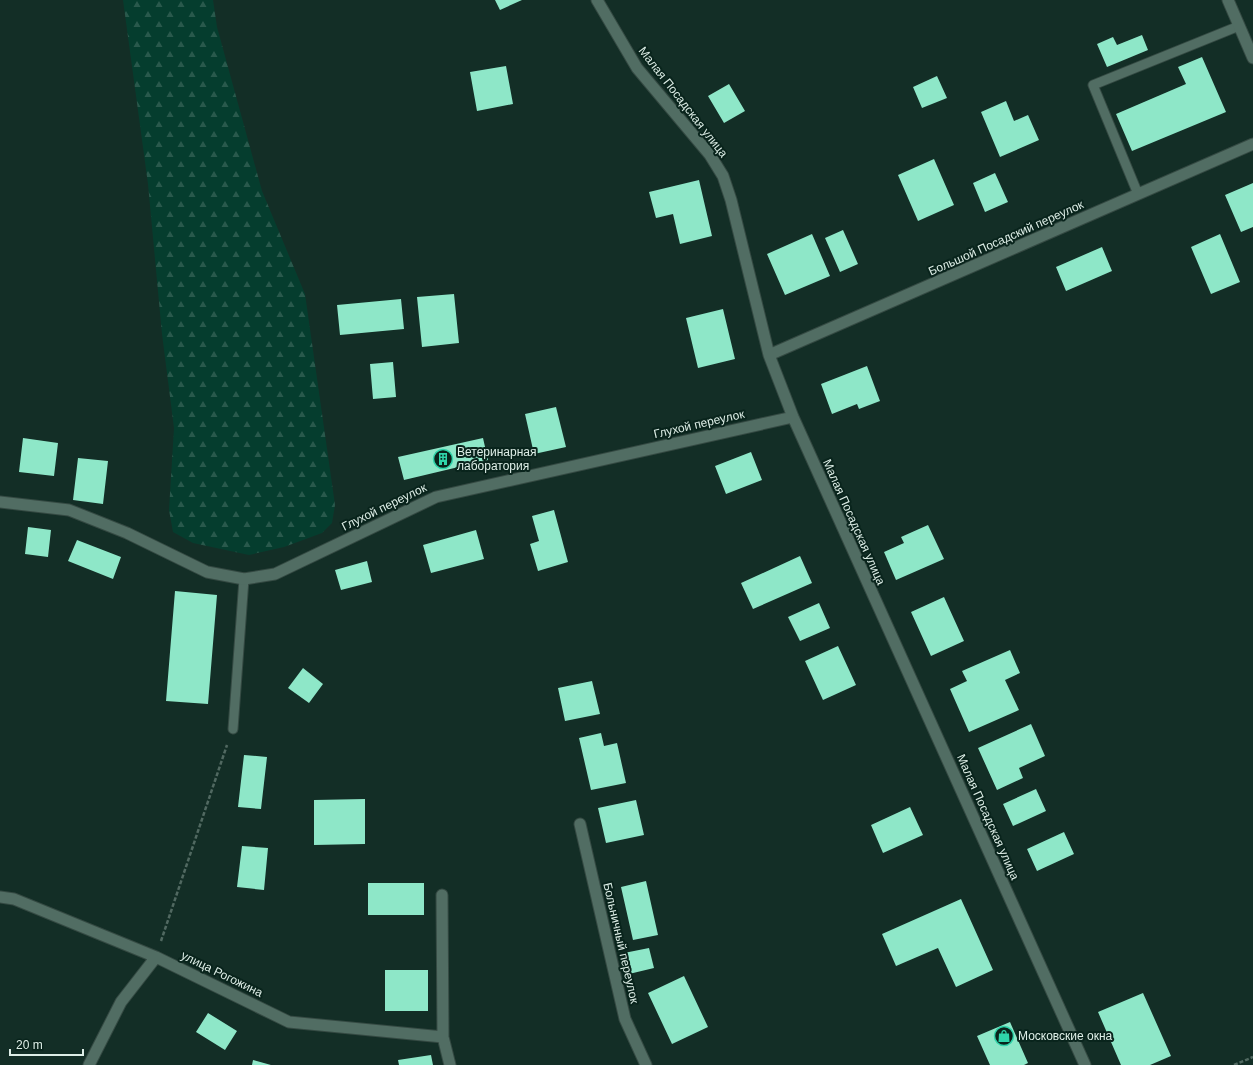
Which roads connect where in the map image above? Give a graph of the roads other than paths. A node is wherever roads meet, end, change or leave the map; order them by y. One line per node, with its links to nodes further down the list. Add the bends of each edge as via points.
1 (597, 0): 7 (street, Малая Посадская улица, via 637,68 710,155 724,176)
2 (1228, 0): 3 (street)
3 (1239, 26): 4 (street); 6 (lane, via 1093,85)
4 (1253, 58)
5 (1253, 144): 6 (street, Большой Посадский переулок)
6 (1138, 194): 7 (street, Большой Посадский переулок)
7 (769, 355): 8 (street, Малая Посадская улица)
8 (793, 417): 10 (street, Глухой переулок, via 436,497 274,574); 20 (street, Малая Посадская улица)
9 (0, 502): 10 (street, Глухой переулок, via 69,510 128,533 207,572)
10 (244, 578): 11 (lane)
11 (233, 729)
12 (580, 824): 19 (street, Больничный переулок, via 625,1019)
13 (442, 895): 16 (street)
14 (0, 897): 15 (street, улица Рогожина, via 14,899)
15 (156, 957): 16 (street, улица Рогожина, via 289,1022); 17 (street, via 121,1002)
16 (443, 1037): 18 (street)
17 (89, 1065)
18 (450, 1065)
19 (646, 1065)
20 (1085, 1065)

